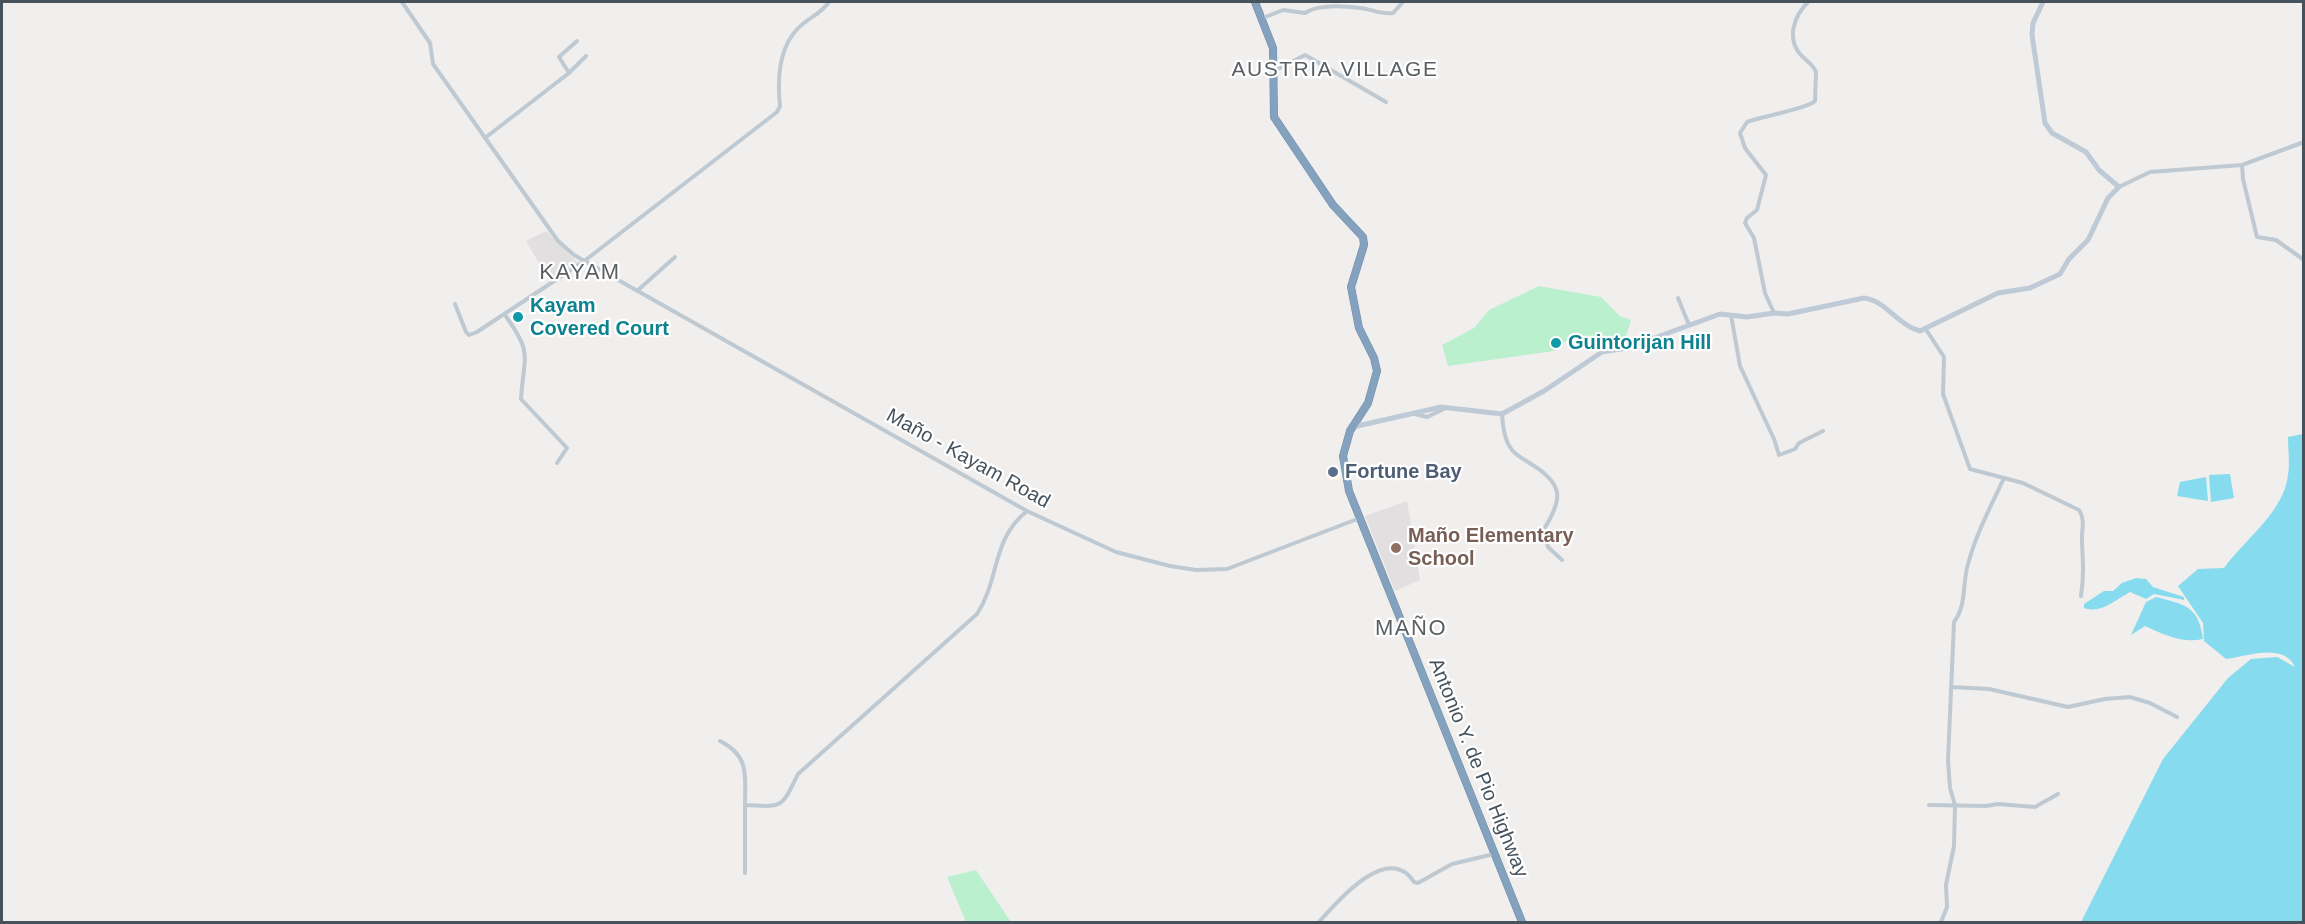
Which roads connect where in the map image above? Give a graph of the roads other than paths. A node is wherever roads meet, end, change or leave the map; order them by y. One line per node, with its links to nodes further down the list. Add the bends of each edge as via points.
1 (402, 2): 13 (street, Maño - Kayam Road, via 430,43 434,64)
2 (829, 2): 19 (street, via 796,32 784,54 779,67 777,112)
3 (1255, 2): 7 (highway, Antonio Y. de Pio Highway)
4 (1403, 2): 7 (street, via 1388,14 1359,8 1314,7 1305,13 1283,10)
5 (1808, 2): 23 (street, via 1793,22 1796,48 1816,72 1815,101 1806,108 1747,122 1740,133 1745,148 1766,175 1757,210 1745,223 1754,238 1765,293)
6 (2043, 2): 16 (street, via 2032,35 2044,123 2052,133 2086,152 2099,170)
7 (1263, 18): 10 (highway, Antonio Y. de Pio Highway, via 1273,48)
8 (577, 41): 11 (street, via 559,57)
9 (586, 56): 11 (street)
10 (1274, 71): 12 (street, via 1305,55); 29 (highway, Antonio Y. de Pio Highway, via 1272,103 1277,123 1333,205 1363,237 1364,253 1352,294 1359,328 1377,371 1368,403)
11 (569, 73): 13 (street)
12 (1386, 102)
13 (485, 138): 19 (street, Maño - Kayam Road, via 558,241)
14 (2304, 142): 15 (street)
15 (2242, 165): 16 (street, via 2150,172); 18 (street, via 2257,237 2276,240)
16 (2120, 187): 27 (street, via 2108,198 2088,240 2060,274 2030,288 1998,293)
17 (675, 257): 20 (street)
18 (2304, 260)
19 (583, 262): 20 (street, Maño - Kayam Road); 24 (street)
20 (637, 291): 33 (street, Maño - Kayam Road)
21 (1678, 298): 26 (street)
22 (455, 304): 24 (street, via 469,335)
23 (1774, 313): 25 (street); 27 (street, via 1806,312 1864,298 1911,328)
24 (505, 315): 31 (street, via 522,339 526,354 521,399 567,448)
25 (1731, 315): 26 (street, via 1720,314); 30 (street, via 1740,366 1779,455)
26 (1689, 325): 28 (street, via 1627,348 1602,352)
27 (1925, 328): 32 (street, via 1944,357 1943,394 1970,470)
28 (1503, 414): 29 (street, via 1447,408 1412,412); 35 (street, via 1504,434 1511,450 1552,481 1559,495 1557,510 1544,529 1548,547)
29 (1353, 427): 34 (highway, Antonio Y. de Pio Highway, via 1343,456 1344,474)
30 (1823, 431)
31 (557, 463)
32 (2004, 478): 36 (street, via 2079,510 2084,523 2085,558); 37 (street, via 1967,567 1962,590 1964,604 1954,622)
33 (1027, 511): 34 (street, Maño - Kayam Road, via 1125,555 1170,566 1218,570); 43 (street, via 1003,538 992,583 977,614 798,774 784,802 775,807)
34 (1360, 518): 44 (highway, Antonio Y. de Pio Highway)
35 (1562, 560)
36 (2081, 596)
37 (1951, 687): 38 (street, via 1989,689 2068,708 2130,697); 42 (street, via 1948,767)
38 (2177, 717)
39 (720, 741): 43 (street, via 734,748 741,759)
40 (2058, 794): 42 (street, via 2035,807)
41 (1929, 805): 42 (street)
42 (1955, 805): 48 (street, via 1947,907)
43 (745, 806): 45 (street)
44 (1495, 854): 46 (street, via 1452,864 1418,883 1399,868 1367,877 1347,891); 47 (highway, Antonio Y. de Pio Highway)
45 (745, 873)
46 (1319, 922)
47 (1522, 922)
48 (1941, 922)

